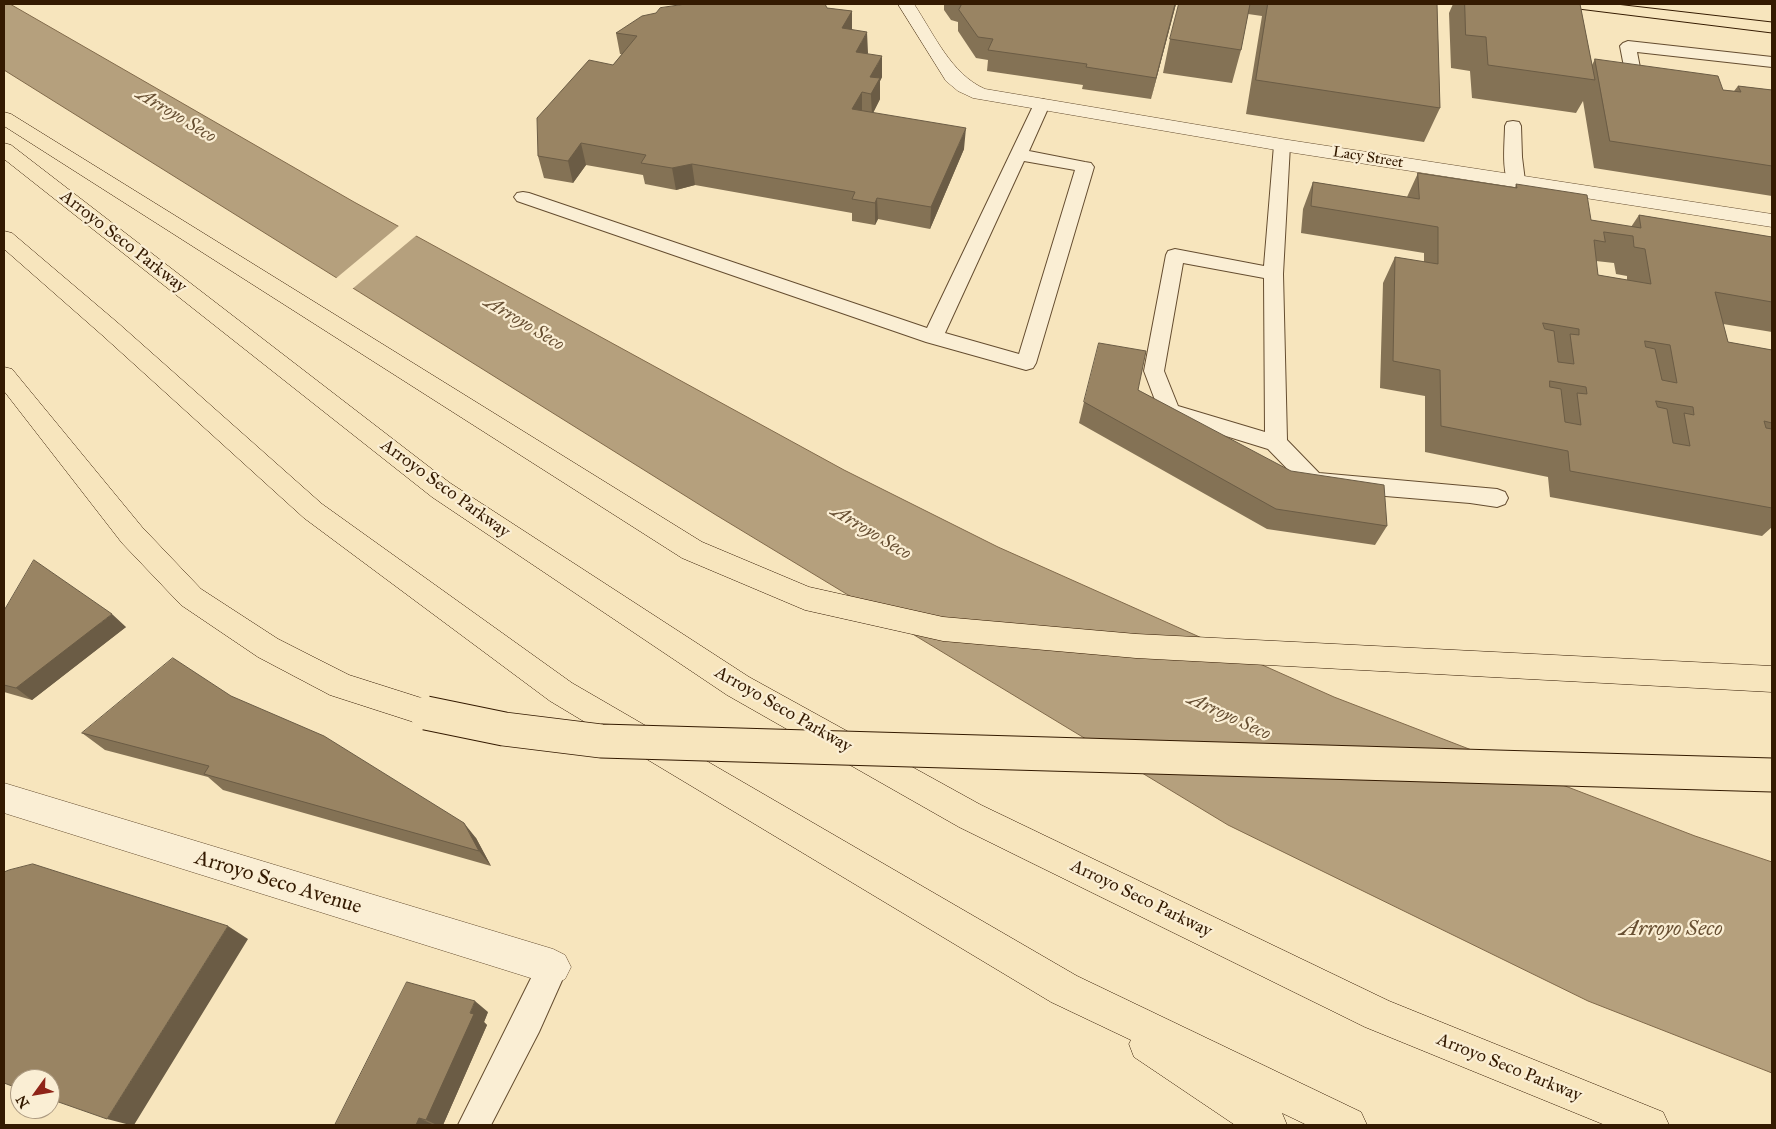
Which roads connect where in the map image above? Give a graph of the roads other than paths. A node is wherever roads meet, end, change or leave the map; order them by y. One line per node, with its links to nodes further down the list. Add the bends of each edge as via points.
1 (906, 4): 4 (street, Lacy Street, via 953,76 965,87 980,94)
2 (1772, 62): 3 (lane, via 1628,46 1634,77)
3 (1671, 83)
4 (1042, 104): 7 (street, Lacy Street); 9 (lane)
5 (4, 118): 20 (highway, via 692,550 806,598 943,629 1136,646)
6 (1514, 126): 10 (lane)
7 (1282, 145): 10 (street, Lacy Street); 14 (lane)
8 (4, 149): 29 (highway, Arroyo Seco Parkway, via 441,490 738,686 970,816 1378,1014)
9 (1017, 154): 15 (lane); 15 (lane, via 1085,167 1026,363)
10 (1516, 181): 12 (street, Lacy Street)
11 (523, 197): 15 (lane)
12 (1772, 222)
13 (4, 238): 25 (highway, via 110,328 313,511 561,692)
14 (1273, 274): 17 (lane); 17 (lane, via 1175,255 1154,371 1169,411)
15 (933, 337)
16 (4, 375): 22 (highway, bridge, via 132,535 192,597 268,648 341,686 426,713 504,729 601,741)
17 (1276, 443): 18 (lane, via 1313,481)
18 (1497, 498)
19 (1772, 661): 20 (highway)
20 (1663, 673): 21 (highway)
21 (1772, 679)
22 (1772, 775)
23 (4, 798): 24 (street, Arroyo Seco Avenue)
24 (553, 968): 26 (lane)
25 (1064, 989): 27 (highway); 28 (highway)
26 (474, 1125)
27 (1268, 1125)
28 (1348, 1125)
29 (1650, 1125)

